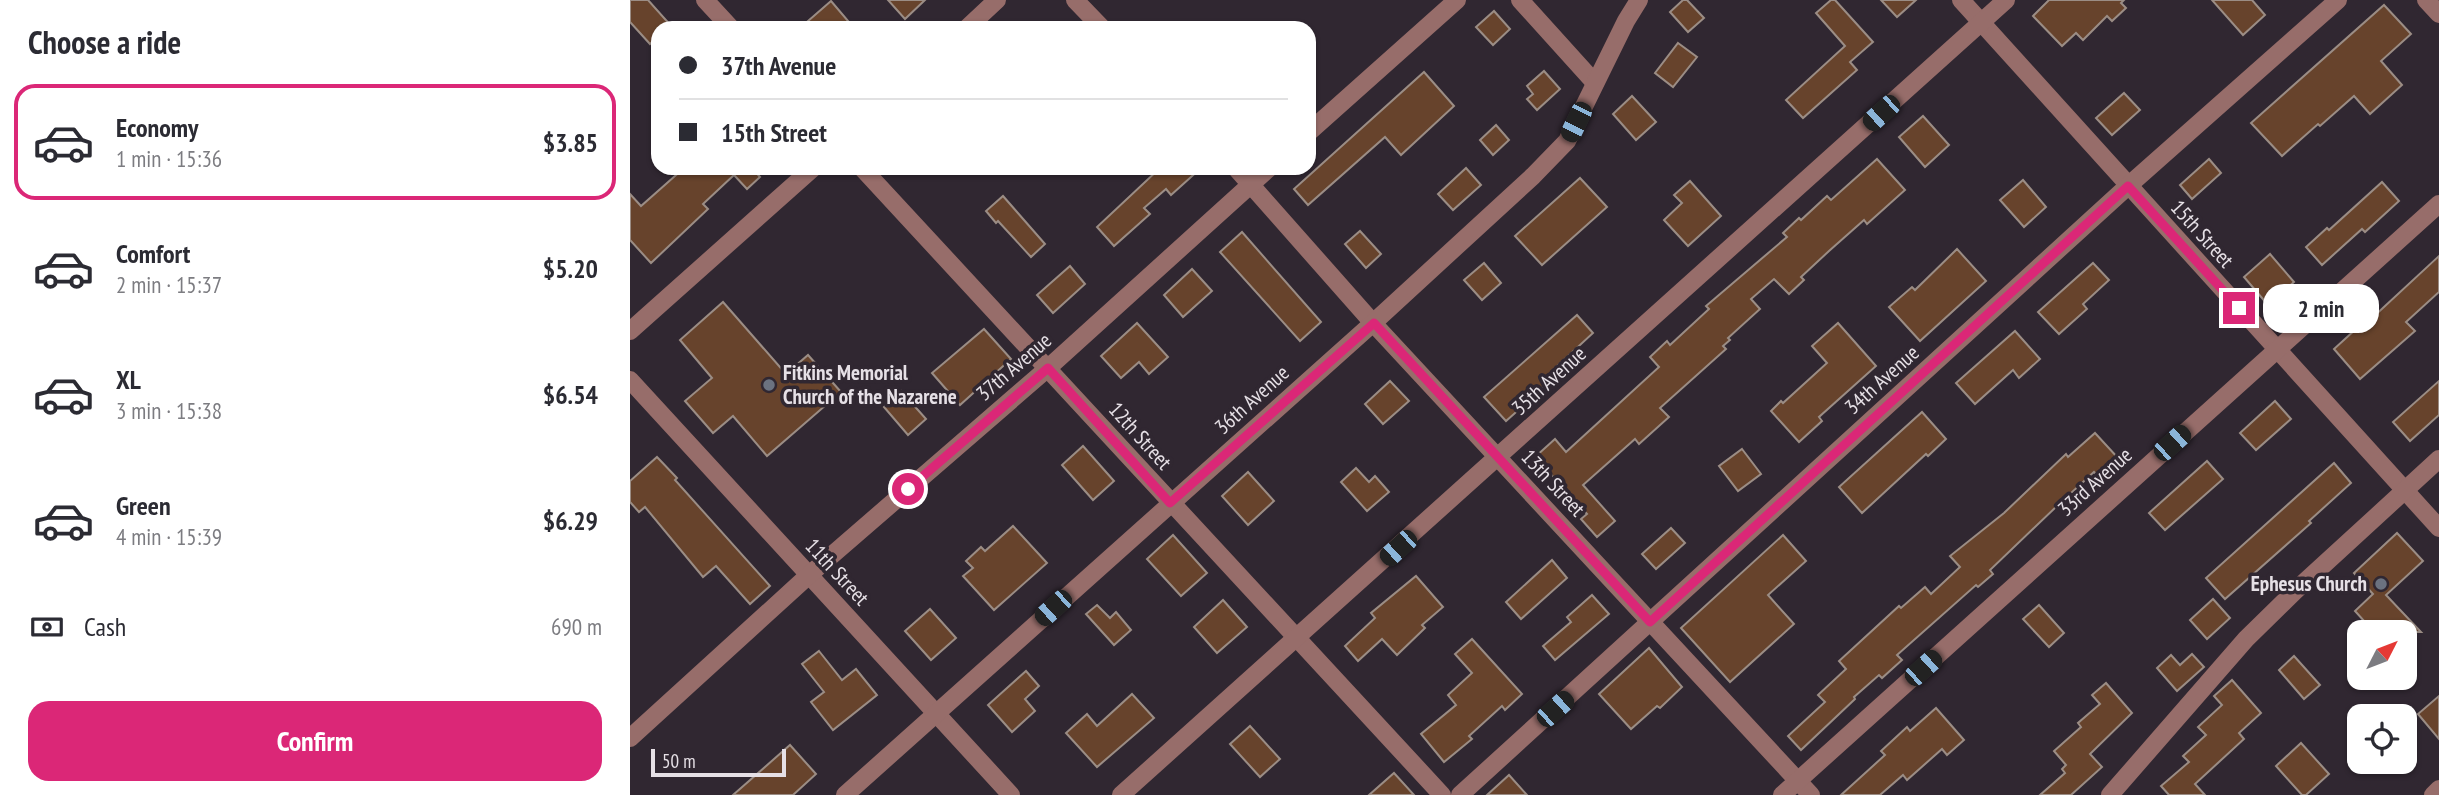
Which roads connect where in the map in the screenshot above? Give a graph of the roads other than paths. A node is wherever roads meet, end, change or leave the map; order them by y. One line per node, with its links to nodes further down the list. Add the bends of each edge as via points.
1 (705, 0): 12 (street)
2 (997, 0): 13 (street)
3 (1075, 0): 14 (street)
4 (1457, 0): 17 (street)
5 (1520, 0): 16 (street)
6 (1639, 0): 16 (street, 36th Avenue)
7 (1961, 0): 15 (street, 15th Street)
8 (2006, 0): 15 (street, 35th Avenue)
9 (2337, 0): 23 (street, 34th Avenue)
10 (2426, 0): 11 (street)
11 (2439, 14)
12 (724, 21)
13 (974, 21)
14 (1095, 21)
15 (1982, 22): 23 (street, 15th Street); 30 (street, 35th Avenue)
16 (1595, 83): 25 (street, 36th Avenue, via 1567,141)
17 (1316, 126)
18 (805, 175): 26 (street)
19 (869, 175): 28 (street, 12th Street)
20 (1243, 175): 22 (street, 13th Street)
21 (1261, 175): 22 (street, 37th Avenue)
22 (1251, 184): 25 (street, 13th Street); 28 (street, 37th Avenue)
23 (2128, 186): 27 (street, 15th Street); 36 (street, 34th Avenue)
24 (2439, 204): 27 (street, 33rd Avenue)
25 (1374, 323): 30 (street, 13th Street); 33 (street, 36th Avenue)
26 (630, 331)
27 (2276, 349): 32 (street, 15th Street); 40 (street, 33rd Avenue)
28 (1048, 368): 33 (street, 12th Street); 35 (street, 37th Avenue)
29 (630, 380): 35 (street, 11th Street)
30 (1498, 458): 36 (street, 13th Street); 37 (street, 35th Avenue)
31 (2439, 459): 32 (street)
32 (2405, 490): 34 (street, 15th Street); 49 (street, via 2246,639)
33 (1170, 503): 37 (street, 12th Street); 38 (street, 36th Avenue)
34 (2439, 528)
35 (809, 575): 38 (street, 11th Street); 39 (street, 37th Avenue)
36 (1650, 622): 40 (street, 13th Street); 46 (street, 34th Avenue)
37 (1297, 638): 44 (street, 35th Avenue); 45 (street, 12th Street)
38 (936, 714): 42 (street, 36th Avenue); 43 (street, 11th Street)
39 (630, 738)
40 (1798, 781): 47 (street, 33rd Avenue); 48 (street, 13th Street)
41 (2439, 789): 50 (street)
42 (845, 795)
43 (1011, 795)
44 (1121, 795)
45 (1442, 795)
46 (1460, 795)
47 (1782, 795)
48 (1811, 795)
49 (2110, 795)
50 (2433, 795)

